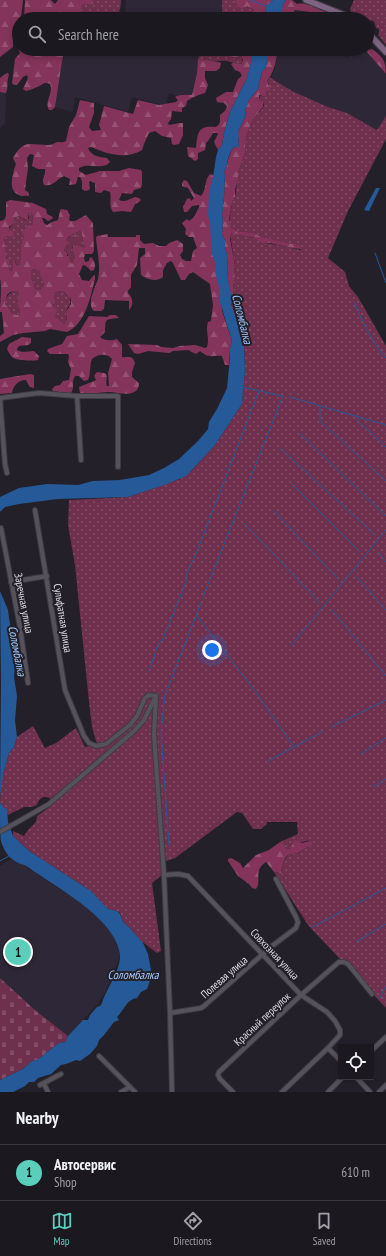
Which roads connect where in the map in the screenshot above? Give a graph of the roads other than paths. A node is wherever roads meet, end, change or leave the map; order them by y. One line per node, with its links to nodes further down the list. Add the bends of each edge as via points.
1 (306, 0): 2 (main road)
2 (336, 12)
3 (374, 39): 4 (main road)
4 (386, 52)
5 (77, 396): 6 (street, via 39,393); 7 (street); 8 (street, via 118,396)
6 (0, 398): 9 (street)
7 (81, 460)
8 (118, 467)
9 (7, 473)
10 (35, 510): 12 (street, Сульфатная улица)
11 (1, 528): 13 (street, Заречная улица)
12 (47, 576): 13 (street); 15 (street, Сульфатная улица, via 65,690 89,743 96,746 106,744 130,725 145,698 149,695)
13 (11, 582): 14 (street, Заречная улица)
14 (28, 683)
15 (156, 696): 16 (street, via 144,720 133,732 48,804); 17 (street, via 154,731)
16 (0, 832)
17 (164, 875): 19 (street, Совхозная улица, via 188,876); 22 (street)
18 (276, 879): 19 (street, Полевая улица, via 298,925)
19 (264, 955): 21 (street, Совхозная улица); 22 (street, Полевая улица, via 201,1008)
20 (372, 994): 21 (street, Красный переулок, via 348,964 341,961)
21 (301, 995): 24 (street, Совхозная улица, via 327,1012 339,1027 340,1035); 37 (street, Красный переулок, via 218,1074)
22 (170, 1012): 36 (street)
23 (386, 1037): 25 (street)
24 (328, 1048): 27 (street); 38 (street, Совхозная улица)
25 (374, 1048)
26 (99, 1056): 32 (street)
27 (338, 1058)
28 (61, 1074): 33 (street, via 42,1084)
29 (340, 1080): 39 (street)
30 (359, 1080): 40 (street)
31 (386, 1085): 41 (street)
32 (130, 1087): 34 (street); 35 (street)
33 (48, 1092)
34 (122, 1092)
35 (135, 1092)
36 (172, 1092)
37 (233, 1092)
38 (282, 1092)
39 (328, 1092)
40 (370, 1092)
41 (379, 1092)

